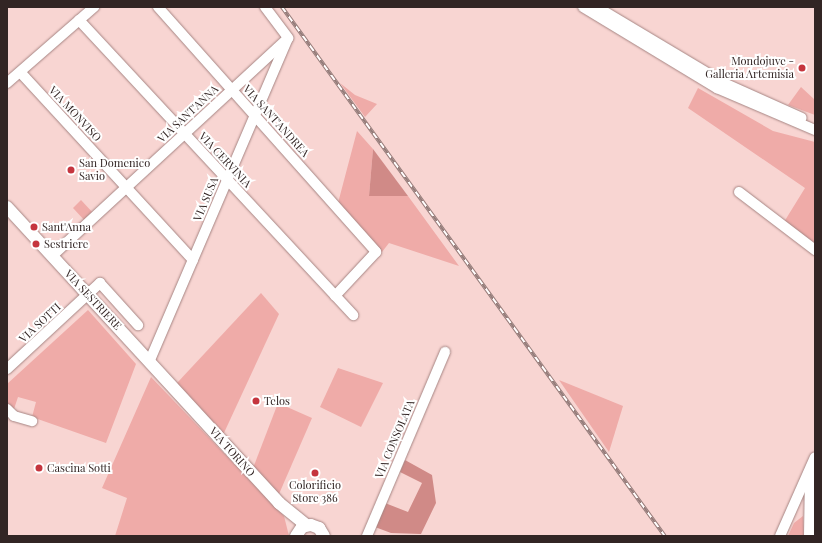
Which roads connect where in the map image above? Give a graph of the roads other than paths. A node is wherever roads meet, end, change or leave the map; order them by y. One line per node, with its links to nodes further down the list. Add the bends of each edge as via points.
1 (94, 7): 6 (street)
2 (158, 7): 10 (street, VIA SANT'ANDREA)
3 (265, 7): 7 (street)
4 (583, 7): 13 (street, via 717,88)
5 (597, 7): 12 (street, via 724,83)
6 (79, 20): 8 (street); 14 (street, VIA CERVINIA)
7 (288, 38): 10 (street, VIA SANT'ANNA); 11 (street, VIA SUSA)
8 (21, 73): 9 (street); 16 (street, VIA MONVISO)
9 (7, 83)
10 (232, 90): 11 (street, VIA SANT'ANDREA); 14 (street, VIA SANT'ANNA)
11 (255, 115): 15 (street, VIA SUSA); 23 (street, VIA SANT'ANDREA, via 376,252)
12 (815, 123)
13 (815, 130)
14 (185, 134): 15 (street, VIA CERVINIA); 16 (street, VIA SANT'ANNA)
15 (227, 180): 21 (street, VIA SUSA); 23 (street, VIA CERVINIA)
16 (126, 188): 20 (street, VIA SANT'ANNA); 21 (street, VIA MONVISO)
17 (739, 192): 19 (street)
18 (9, 213): 20 (main road, VIA SESTRIERE)
19 (815, 250)
20 (52, 256): 22 (main road, VIA SESTRIERE)
21 (192, 260): 27 (street, VIA SUSA)
22 (88, 294): 25 (street, VIA SOTTI, via 100,283); 27 (main road, VIA SESTRIERE); 28 (street, VIA SOTTI)
23 (335, 296): 24 (street, VIA CERVINIA)
24 (353, 315)
25 (138, 325)
26 (444, 352): 39 (street, VIA CONSOLATA)
27 (150, 360): 29 (main road, VIA SESTRIERE)
28 (7, 369)
29 (180, 392): 33 (main road, VIA TORINO)
30 (7, 410): 31 (street, via 14,416)
31 (32, 421)
32 (813, 461): 34 (street); 35 (street)
33 (286, 511): 36 (main road, VIA TORINO); 37 (main road, VIA TORINO)
34 (790, 514): 35 (street); 40 (street)
35 (808, 515): 41 (street)
36 (306, 525): 37 (main road, VIA TORINO); 38 (main road, VIA TORINO, via 319,528)
37 (296, 536)
38 (324, 536)
39 (367, 536)
40 (780, 536)
41 (809, 536)

